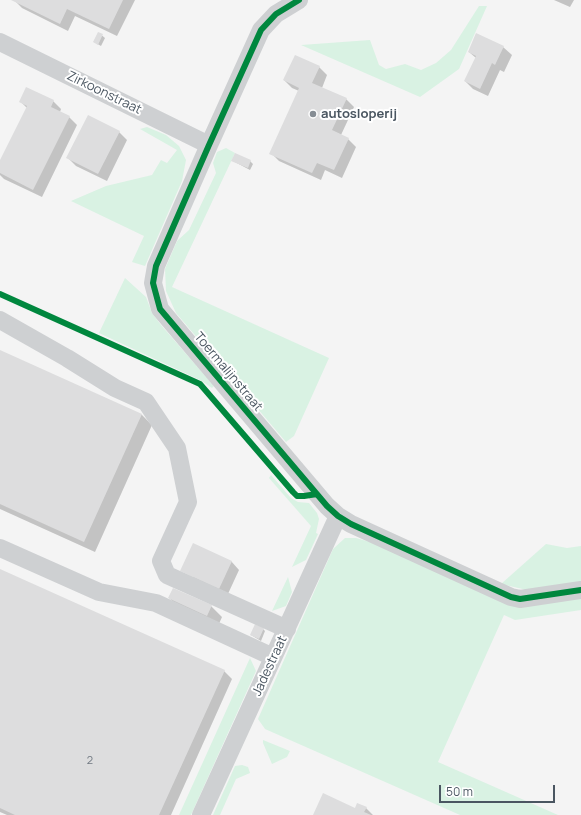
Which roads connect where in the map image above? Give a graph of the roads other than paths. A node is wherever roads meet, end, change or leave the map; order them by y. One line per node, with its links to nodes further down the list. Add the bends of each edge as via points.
1 (298, 0): 3 (street, Toermalijnstraat, via 276,14 261,30)
2 (0, 42): 3 (street, Zirkoonstraat)
3 (209, 144): 5 (street, Toermalijnstraat, via 156,266 153,283 157,302 160,309)
4 (0, 320): 8 (street, via 115,388 146,402 177,448 188,502 161,561 167,575)
5 (338, 516): 7 (street, Toermalijnstraat, via 511,597 520,599); 8 (street, Jadestraat)
6 (0, 548): 9 (street, via 99,592 156,603)
7 (581, 590)
8 (287, 629): 9 (street, Jadestraat)
9 (273, 657): 10 (street, Jadestraat)
10 (201, 815)

